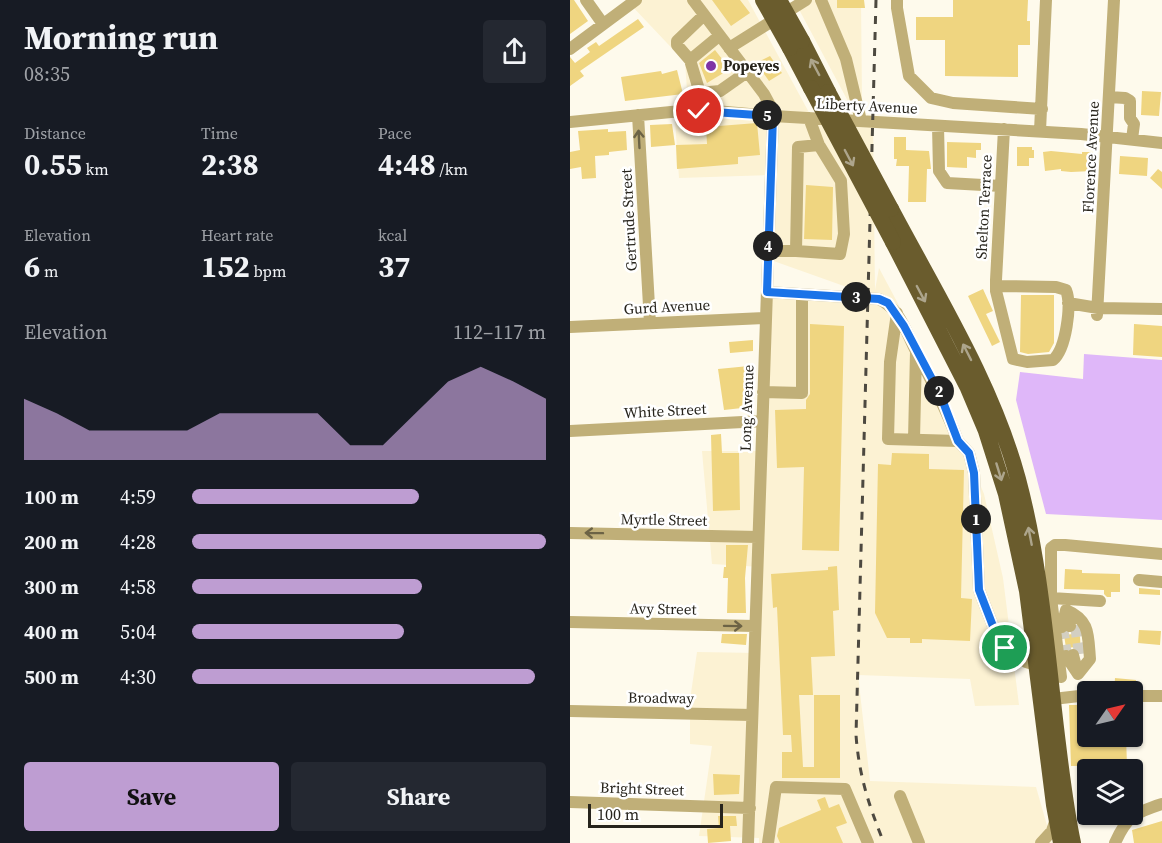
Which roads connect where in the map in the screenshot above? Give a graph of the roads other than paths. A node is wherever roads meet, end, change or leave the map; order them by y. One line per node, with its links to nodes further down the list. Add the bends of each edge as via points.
1 (586, 0): 12 (street)
2 (636, 0): 12 (street)
3 (693, 0): 11 (street, Long Avenue)
4 (763, 0): 14 (highway, bridge)
5 (779, 0): 14 (highway, bridge)
6 (806, 0): 15 (street)
7 (821, 0): 28 (street, via 846,59)
8 (897, 0): 22 (street, via 909,76 931,98)
9 (1046, 0): 22 (street)
10 (1114, 0): 21 (street, Florence Avenue)
11 (704, 15): 13 (street, Long Avenue); 17 (street, via 677,41)
12 (603, 24): 16 (street)
13 (719, 36): 15 (street, Long Avenue); 17 (street)
14 (796, 44): 59 (highway, one-way to 14, bridge, via 992,404 828,92); 67 (highway, one-way to 67, bridge, via 811,88 974,400 1018,542)
15 (729, 48): 18 (street, Long Avenue)
16 (570, 49)
17 (690, 60): 20 (street)
18 (747, 72): 19 (street); 26 (street, Long Avenue, via 767,98)
19 (718, 91): 20 (street); 24 (street)
20 (700, 93): 23 (street)
21 (1109, 97): 33 (street, Florence Avenue); 34 (street, via 1130,101)
22 (1042, 109): 32 (street)
23 (699, 111): 24 (street, Liberty Avenue); 25 (street, Liberty Avenue)
24 (718, 111): 26 (street, Liberty Avenue)
25 (638, 115): 29 (street, Liberty Avenue); 48 (street, Gertrude Street, one-way to 25)
26 (773, 116): 27 (street, Liberty Avenue); 38 (street, Long Avenue)
27 (809, 118): 28 (street, Liberty Avenue); 36 (street)
28 (861, 121): 30 (street, Liberty Avenue)
29 (570, 123)
30 (938, 126): 31 (street, Liberty Avenue); 37 (street, via 939,171 947,183)
31 (1004, 129): 32 (street, Liberty Avenue); 37 (street, Shelton Terrace)
32 (1040, 131): 33 (street, Liberty Avenue)
33 (1107, 137): 34 (street, Liberty Avenue); 45 (street, Florence Avenue)
34 (1132, 139): 35 (street, Liberty Avenue)
35 (1162, 142)
36 (819, 145): 39 (street, via 798,147); 39 (street, via 841,181 842,246 840,254)
37 (1001, 186): 40 (street, Shelton Terrace)
38 (768, 251): 39 (street); 41 (street, Long Avenue)
39 (796, 251)
40 (996, 286): 43 (street, via 1063,288); 43 (street, Shelton Terrace, via 1013,359 1050,361 1058,356)
41 (767, 292): 42 (street); 47 (street, Long Avenue)
42 (802, 294): 46 (street, via 879,299); 51 (street, via 802,393)
43 (1068, 303): 45 (street)
44 (1162, 309): 45 (street)
45 (1098, 312)
46 (897, 313): 50 (street); 54 (street, via 890,362 888,439)
47 (766, 318): 48 (street, Gurd Avenue); 51 (street, Long Avenue)
48 (650, 323): 49 (street, Gurd Avenue)
49 (570, 327)
50 (916, 351): 54 (street); 55 (street, via 940,394)
51 (763, 392): 52 (street, Long Avenue)
52 (762, 422): 53 (street, White Street); 57 (street, Long Avenue)
53 (570, 431)
54 (914, 439): 55 (street)
55 (958, 441): 68 (street, via 969,453 974,473 979,590 998,639 1005,648)
56 (570, 532): 57 (street, Myrtle Street, one-way to 56)
57 (758, 537): 66 (street, Long Avenue)
58 (1162, 554): 59 (street, via 1055,545)
59 (1043, 561): 63 (highway)
60 (1139, 580): 61 (street)
61 (1162, 582)
62 (1100, 601): 63 (street)
63 (1053, 607): 65 (street); 71 (street, via 1078,615 1084,622 1090,659); 72 (highway)
64 (570, 622): 66 (street, Avy Street, one-way to 66)
65 (1070, 626)
66 (755, 627): 78 (street, Long Avenue)
67 (1034, 641): 68 (street, via 1021,645); 70 (highway)
68 (1016, 652): 70 (street, via 1026,663)
69 (1073, 655): 71 (street)
70 (1036, 665): 83 (highway)
71 (1078, 674): 72 (street)
72 (1056, 678): 76 (highway)
73 (1077, 696): 76 (street)
74 (1143, 696): 75 (street)
75 (1162, 696)
76 (1053, 699): 90 (highway)
77 (570, 711): 78 (street, Broadway)
78 (752, 715): 82 (street, Long Avenue)
79 (900, 796): 87 (street)
80 (570, 802): 82 (street, Bright Street)
81 (1162, 804): 91 (street, via 1127,820)
82 (750, 808): 84 (street, Long Avenue)
83 (1056, 818): 88 (street, via 1052,831); 89 (highway)
84 (748, 843)
85 (768, 843): 86 (street, via 776,788 845,789)
86 (868, 843)
87 (919, 843)
88 (1041, 843)
89 (1061, 843)
90 (1073, 843)
91 (1115, 843)

